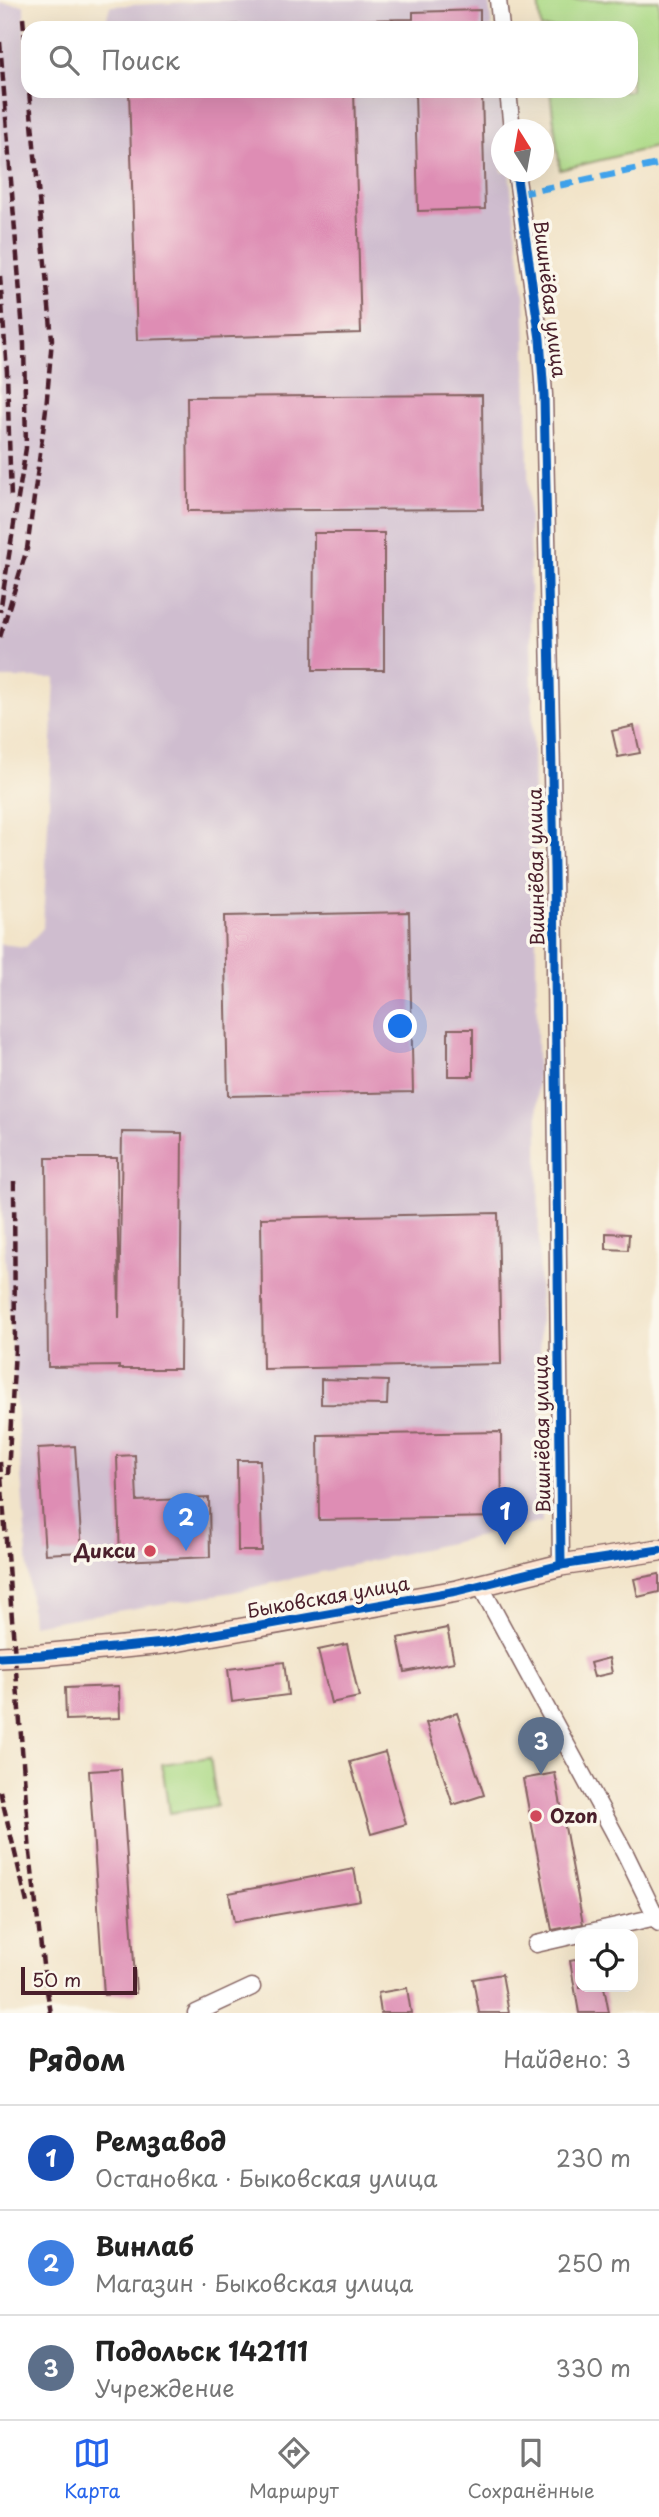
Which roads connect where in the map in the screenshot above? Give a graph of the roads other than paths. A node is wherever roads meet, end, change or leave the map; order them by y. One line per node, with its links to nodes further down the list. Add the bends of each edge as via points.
1 (498, 0): 2 (street)
2 (500, 21)
3 (509, 98): 4 (street)
4 (511, 119)
5 (517, 182): 7 (street, Вишнёвая улица, via 545,408)
6 (659, 1550): 7 (street, Быковская улица)
7 (561, 1565): 8 (street, Быковская улица)
8 (480, 1585): 9 (street, Быковская улица, via 164,1643); 10 (street)
9 (0, 1657)
10 (658, 1920): 11 (street)
11 (608, 1929)
12 (575, 1935): 13 (street)
13 (536, 1944)
14 (252, 1987): 15 (street)
15 (196, 2013)

